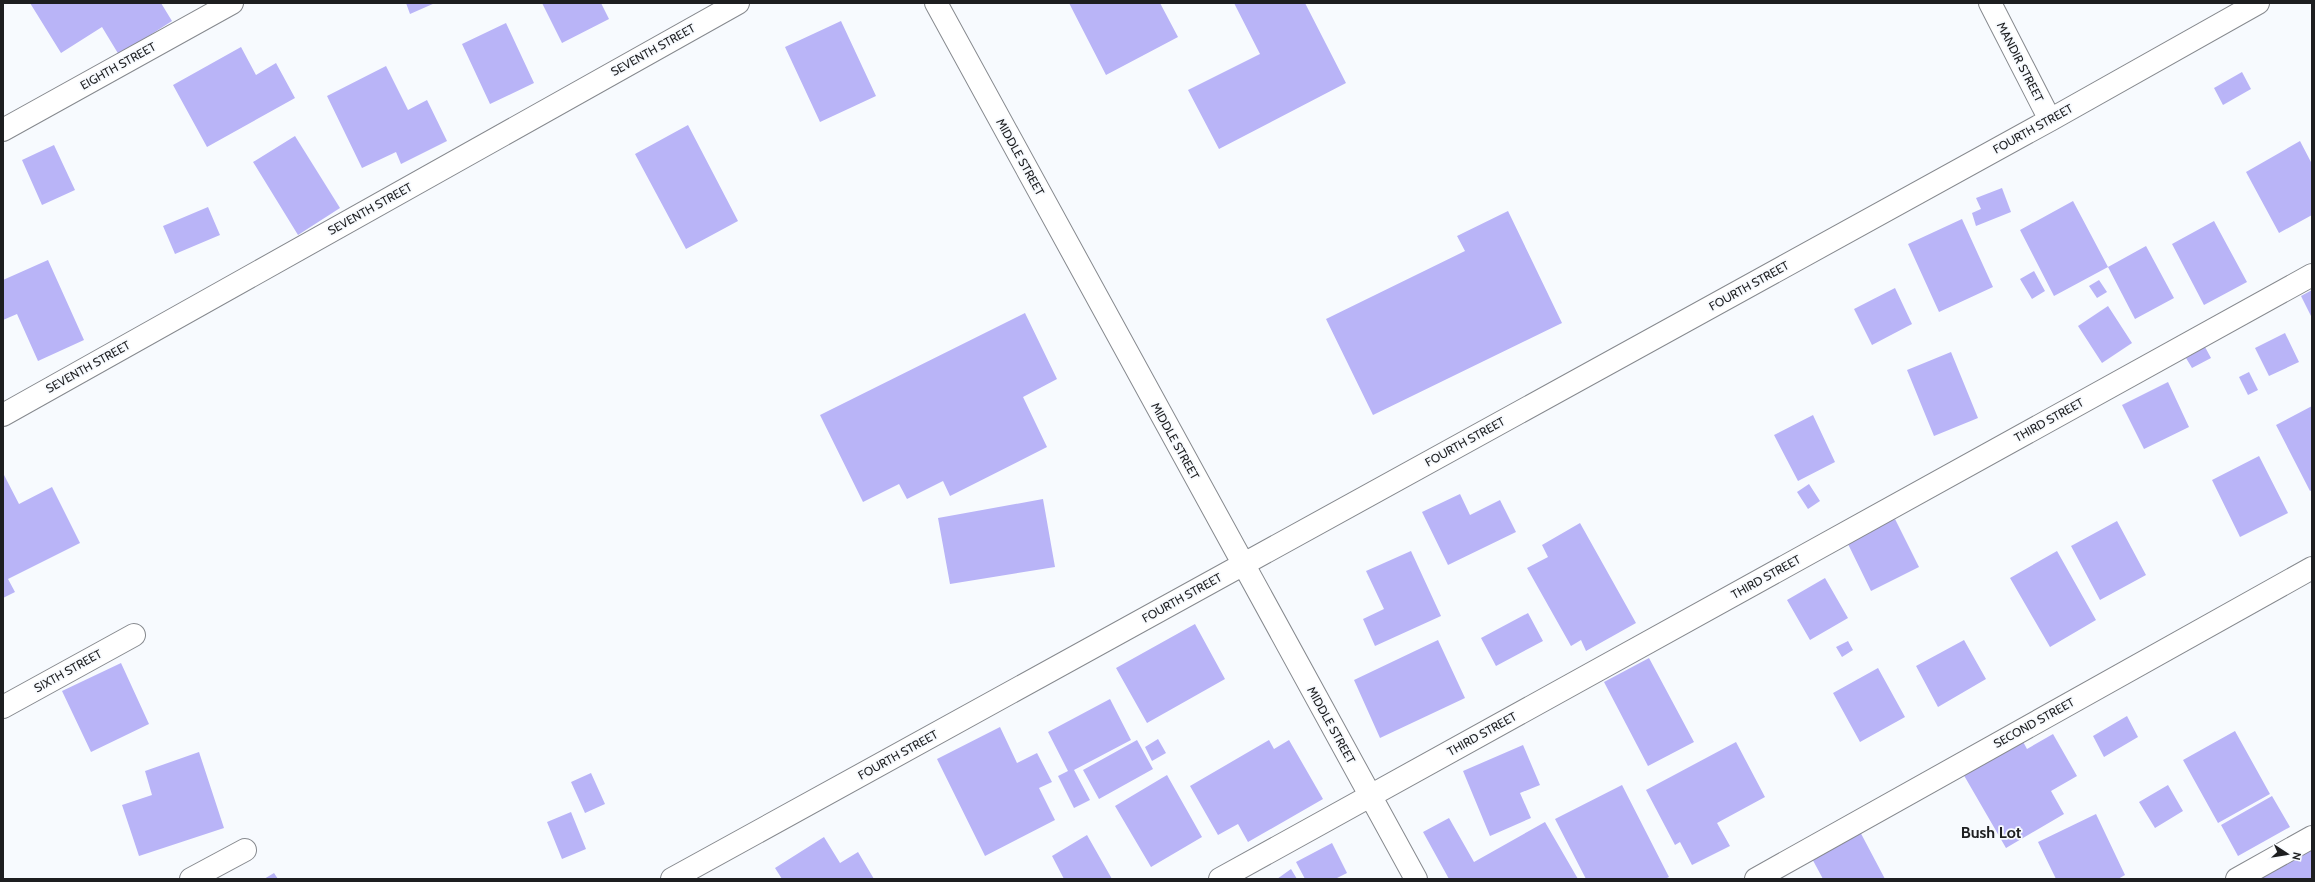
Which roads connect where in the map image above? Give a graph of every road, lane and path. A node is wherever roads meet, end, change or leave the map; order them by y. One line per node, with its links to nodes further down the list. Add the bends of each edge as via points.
1 (232, 3): 7 (street, EIGHTH STREET)
2 (738, 3): 9 (street, SEVENTH STREET)
3 (936, 3): 10 (street, MIDDLE STREET)
4 (1990, 3): 6 (street, MANDIR STREET)
5 (2258, 3): 6 (street, FOURTH STREET)
6 (2050, 120): 10 (street, FOURTH STREET)
7 (3, 130)
8 (2312, 275): 14 (street, THIRD STREET)
9 (3, 415)
10 (1243, 565): 14 (street, MIDDLE STREET); 18 (street, FOURTH STREET)
11 (2312, 568): 21 (street, SECOND STREET)
12 (134, 635): 13 (street, SIXTH STREET)
13 (3, 707)
14 (1370, 796): 19 (street, THIRD STREET); 20 (street, MIDDLE STREET)
15 (2312, 837): 22 (street)
16 (245, 850): 17 (street)
17 (191, 879)
18 (672, 879)
19 (1220, 879)
20 (1416, 879)
21 (1756, 879)
22 (2237, 879)

